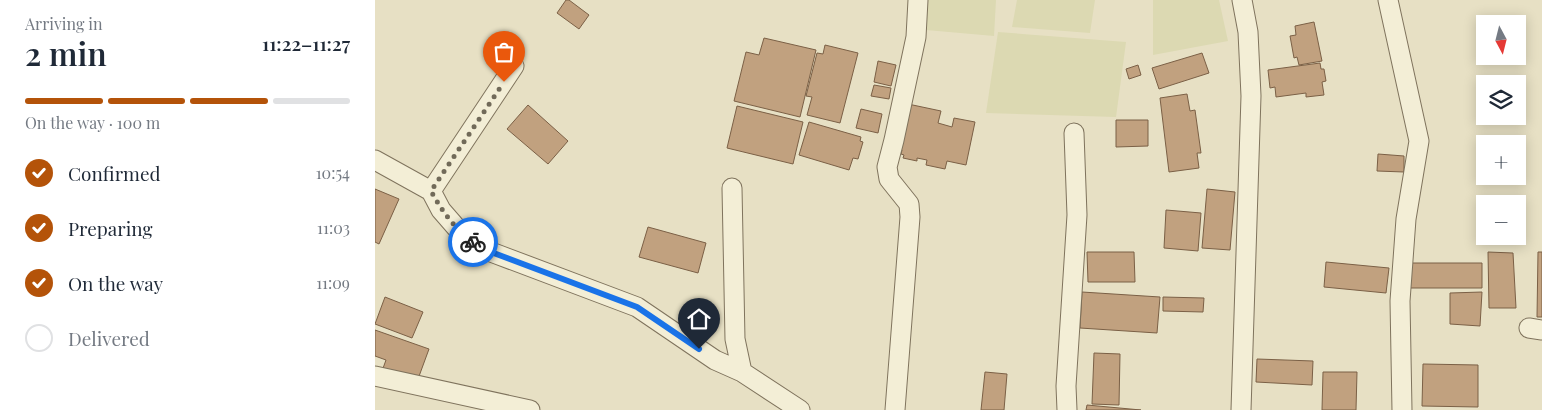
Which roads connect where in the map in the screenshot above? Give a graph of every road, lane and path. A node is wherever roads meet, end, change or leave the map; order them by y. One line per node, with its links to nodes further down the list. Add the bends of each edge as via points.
1 (918, 0): 13 (street, via 916,37 887,167 889,179 909,204 910,217)
2 (1242, 0): 15 (street, via 1248,32 1251,96)
3 (1388, 0): 16 (street, via 1419,142 1406,219 1400,301)
4 (514, 66): 8 (street)
5 (1074, 133): 14 (street, via 1077,215)
6 (375, 160): 8 (street)
7 (732, 188): 9 (street, via 735,339)
8 (431, 191): 9 (street, via 441,210 461,233 475,243 637,307 715,360)
9 (742, 372): 12 (street)
10 (375, 376): 11 (street)
11 (530, 410)
12 (800, 410)
13 (895, 410)
14 (1067, 410)
15 (1241, 410)
16 (1402, 410)

